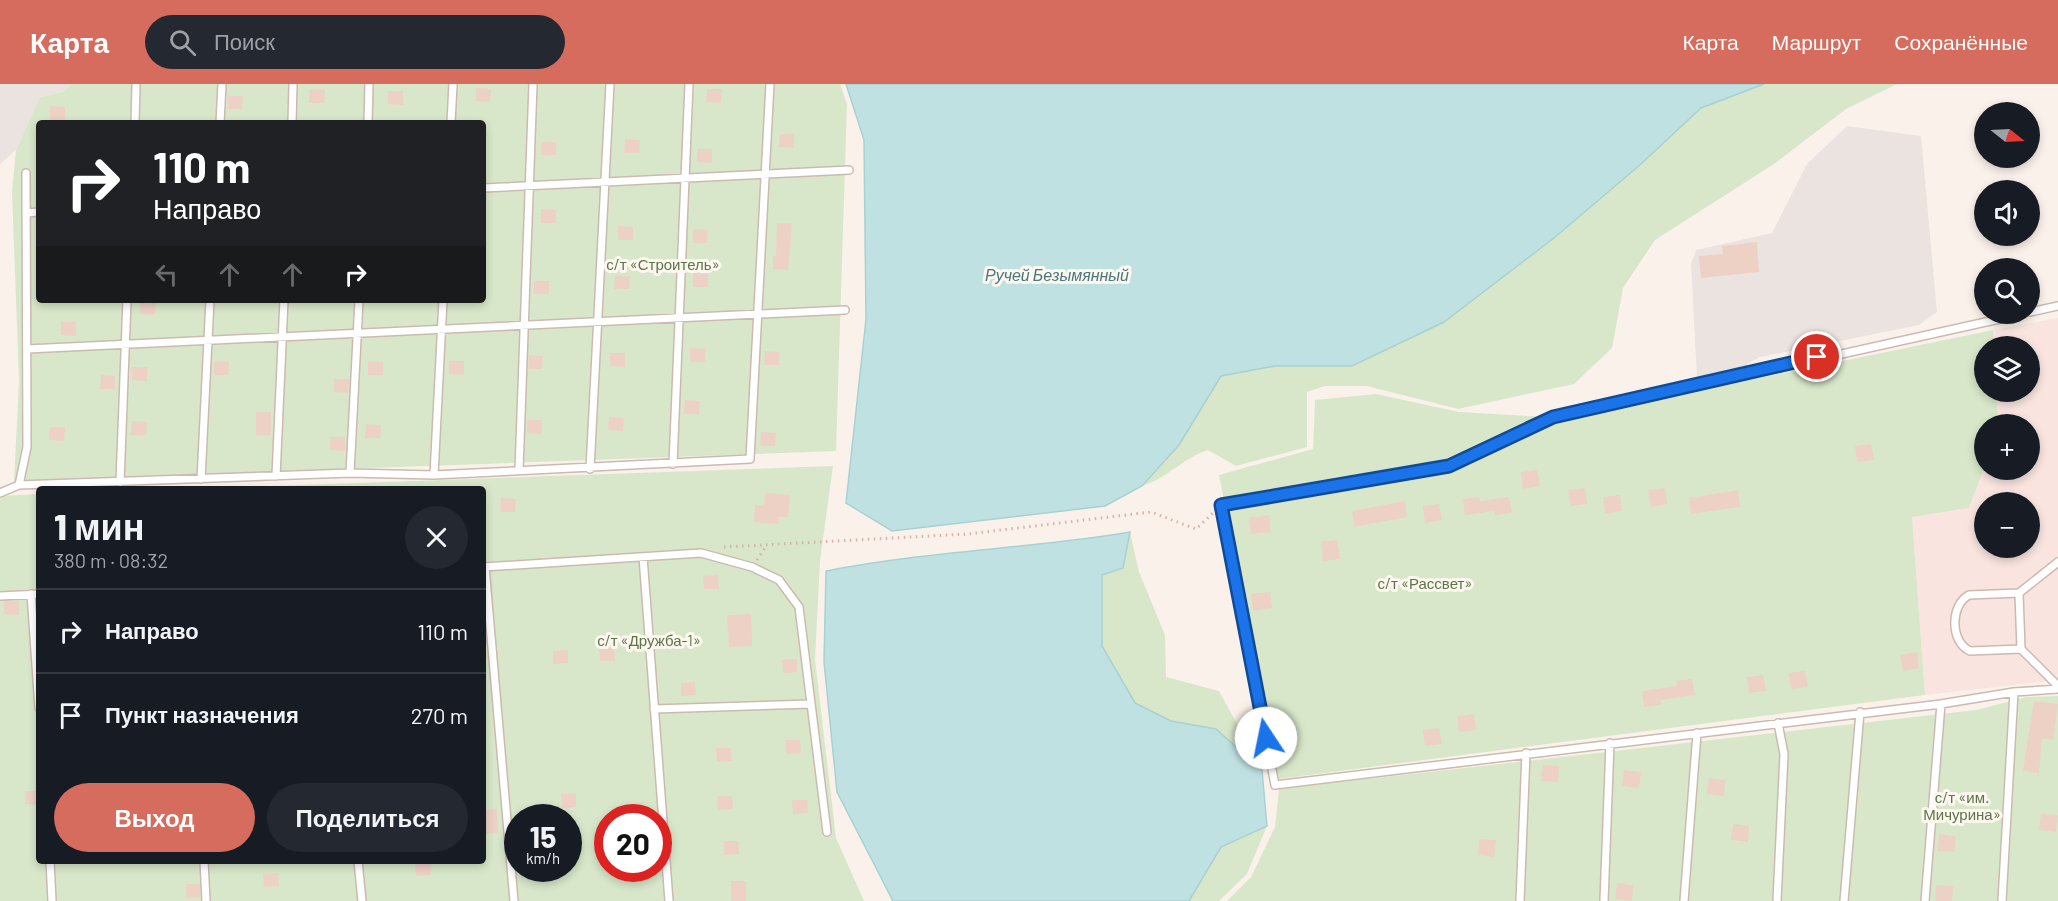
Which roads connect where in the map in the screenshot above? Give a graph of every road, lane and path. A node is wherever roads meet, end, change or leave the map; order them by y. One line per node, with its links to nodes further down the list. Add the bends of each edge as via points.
1 (222, 84): 11 (lane)
2 (293, 84): 12 (lane)
3 (369, 84): 13 (lane)
4 (453, 84): 14 (lane)
5 (532, 84): 20 (lane)
6 (610, 84): 19 (lane)
7 (689, 84): 18 (lane)
8 (770, 84): 17 (lane)
9 (136, 86): 10 (lane)
10 (135, 120)
11 (220, 120)
12 (292, 120)
13 (368, 120)
14 (451, 120)
15 (849, 170): 17 (lane)
16 (26, 173): 23 (lane)
17 (765, 174): 18 (lane); 32 (lane)
18 (685, 178): 19 (lane); 33 (lane)
19 (606, 182): 20 (lane); 34 (lane)
20 (530, 186): 21 (lane); 36 (lane)
21 (486, 188)
22 (36, 212): 23 (lane)
23 (26, 213): 42 (lane)
24 (127, 303): 41 (lane)
25 (210, 303): 40 (lane)
26 (284, 303): 39 (lane)
27 (358, 303): 38 (lane)
28 (443, 303): 37 (lane)
29 (2058, 306): 31 (lane)
30 (845, 310): 32 (lane)
31 (2040, 310)
32 (758, 315): 33 (lane); 43 (lane, via 750,459)
33 (679, 319): 34 (lane); 43 (lane)
34 (597, 322): 36 (lane); 44 (lane)
35 (1976, 324): 53 (lane, via 1553,417 1449,466)
36 (522, 326): 37 (lane); 45 (lane)
37 (441, 330): 38 (lane); 47 (lane)
38 (356, 334): 39 (lane); 46 (lane)
39 (283, 337): 40 (lane); 48 (lane)
40 (208, 341): 41 (lane); 49 (lane)
41 (125, 345): 42 (lane); 50 (lane)
42 (27, 349): 51 (lane, via 27,447)
43 (673, 464): 44 (lane)
44 (590, 469): 45 (lane)
45 (519, 470): 47 (lane)
46 (350, 473): 47 (lane); 48 (lane)
47 (434, 474)
48 (276, 476): 49 (lane)
49 (201, 479): 50 (lane)
50 (120, 482): 51 (lane)
51 (19, 485): 52 (lane)
52 (0, 493)
53 (1221, 505): 54 (path, via 1196,529 1151,512 968,534); 73 (lane, via 1275,785)
54 (851, 539)
55 (643, 557): 57 (lane); 66 (lane, via 701,554 752,567 779,580 799,607); 68 (lane)
56 (2058, 562): 59 (lane)
57 (486, 567)
58 (486, 589): 81 (lane)
59 (2019, 593): 63 (lane); 63 (lane, via 1963,598 1956,611 1956,635 1963,648 1970,651)
60 (35, 594): 61 (lane); 62 (lane)
61 (0, 596)
62 (36, 622)
63 (2021, 649): 64 (lane)
64 (2058, 688): 65 (lane)
65 (2014, 692): 67 (lane); 89 (lane)
66 (811, 704): 68 (lane); 74 (lane)
67 (1941, 704): 69 (lane); 88 (lane)
68 (654, 709): 82 (lane)
69 (1860, 712): 70 (lane); 87 (lane)
70 (1778, 723): 71 (lane); 86 (lane, via 1784,753)
71 (1696, 733): 72 (lane); 85 (lane)
72 (1610, 743): 73 (lane); 84 (lane)
73 (1526, 753): 83 (lane)
74 (827, 832)
75 (50, 864): 78 (lane)
76 (204, 864): 79 (lane)
77 (358, 864): 80 (lane)
78 (52, 901)
79 (206, 901)
80 (362, 901)
81 (514, 901)
82 (669, 901)
83 (1520, 901)
84 (1604, 901)
85 (1684, 901)
86 (1777, 901)
87 (1844, 901)
88 (1925, 901)
89 (2002, 901)

